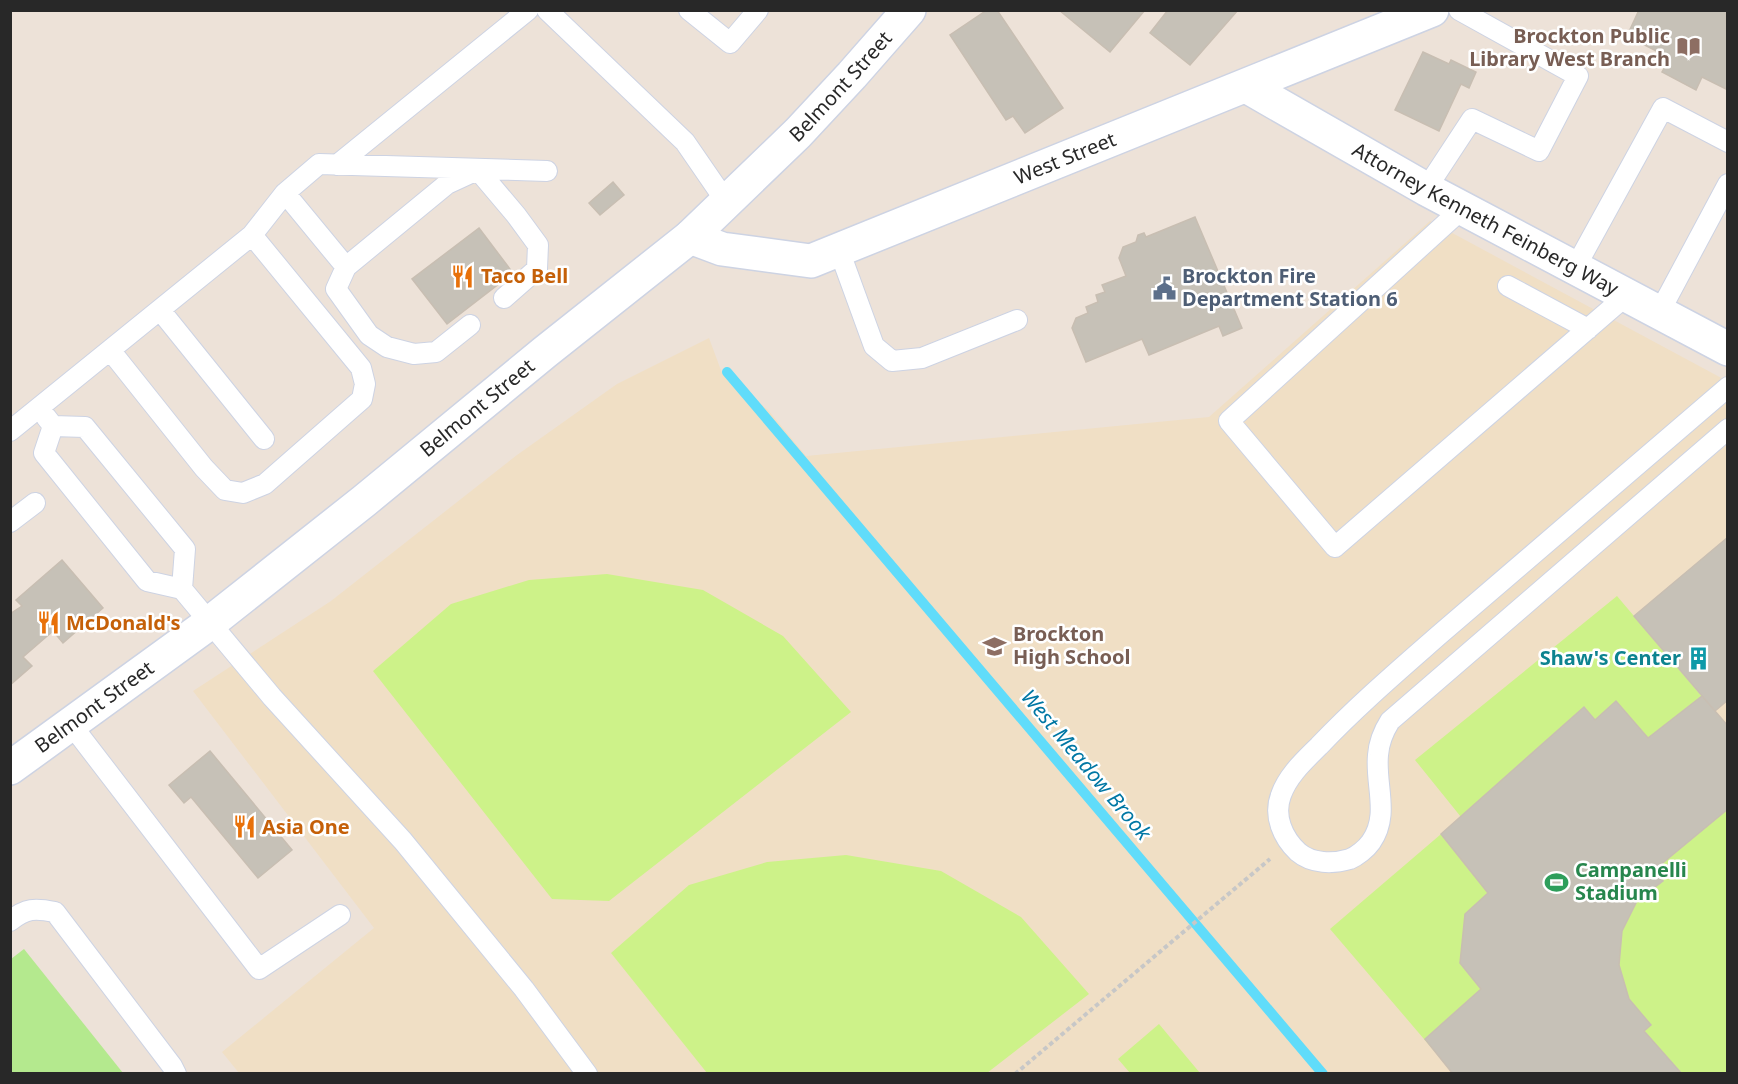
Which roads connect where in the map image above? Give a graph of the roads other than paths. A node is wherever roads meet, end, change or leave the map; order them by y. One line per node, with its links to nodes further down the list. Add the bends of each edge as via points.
1 (528, 10): 10 (lane)
2 (547, 10): 16 (lane, via 685,142)
3 (689, 10): 4 (lane, via 730,43)
4 (758, 10)
5 (909, 10): 16 (street, Belmont Street, via 798,133)
6 (1432, 10): 8 (street, West Street)
7 (1459, 10): 14 (lane, via 1578,76 1539,151 1472,119)
8 (1246, 86): 14 (street, Attorney Kenneth Feinberg Way); 20 (street, West Street)
9 (1728, 142): 22 (lane, via 1663,108)
10 (337, 165): 11 (lane); 15 (lane, via 319,164)
11 (478, 170): 12 (lane); 21 (lane, via 447,184); 25 (lane, via 538,245 537,269)
12 (547, 171)
13 (1728, 184): 27 (lane)
14 (1426, 189): 17 (street, Attorney Kenneth Feinberg Way)
15 (285, 194): 18 (lane); 21 (lane)
16 (727, 203): 19 (street, Belmont Street)
17 (1463, 208): 22 (street, Attorney Kenneth Feinberg Way); 30 (lane, via 1229,421 1335,547)
18 (252, 236): 26 (lane); 32 (lane, via 361,368 365,384 362,399 265,484 243,493 225,490)
19 (690, 237): 20 (street, West Street, via 722,249 811,261); 42 (street, Belmont Street)
20 (839, 250): 28 (lane, via 874,346 892,361 922,358)
21 (346, 267): 29 (lane, via 336,289 369,335 387,347 414,354 436,352)
22 (1575, 268): 24 (street, Attorney Kenneth Feinberg Way)
23 (1508, 286): 30 (lane)
24 (1627, 295): 27 (street, Attorney Kenneth Feinberg Way); 30 (lane)
25 (504, 298)
26 (160, 310): 32 (lane); 38 (lane)
27 (1659, 313): 31 (street, Attorney Kenneth Feinberg Way)
28 (1017, 320)
29 (470, 325)
30 (1588, 329)
31 (1728, 349)
32 (110, 350): 34 (lane)
33 (1728, 387): 36 (lane, via 1359,705 1298,768 1280,796 1278,813 1289,843 1318,862 1336,863 1353,858 1368,847 1378,832 1382,815 1378,756 1390,721)
34 (39, 408): 35 (lane); 37 (lane)
35 (53, 426): 41 (lane, via 44,453 147,581); 41 (lane, via 86,427 185,549)
36 (1728, 429)
37 (10, 431)
38 (264, 439)
39 (35, 502): 40 (lane)
40 (10, 522)
41 (182, 589): 42 (lane)
42 (211, 622): 43 (street, Belmont Street); 48 (lane, via 272,697 404,841)
43 (70, 723): 44 (street, Belmont Street); 45 (lane, via 259,969)
44 (10, 768)
45 (340, 915)
46 (10, 921): 47 (lane, via 22,912 55,912)
47 (176, 1074)
48 (587, 1074)

